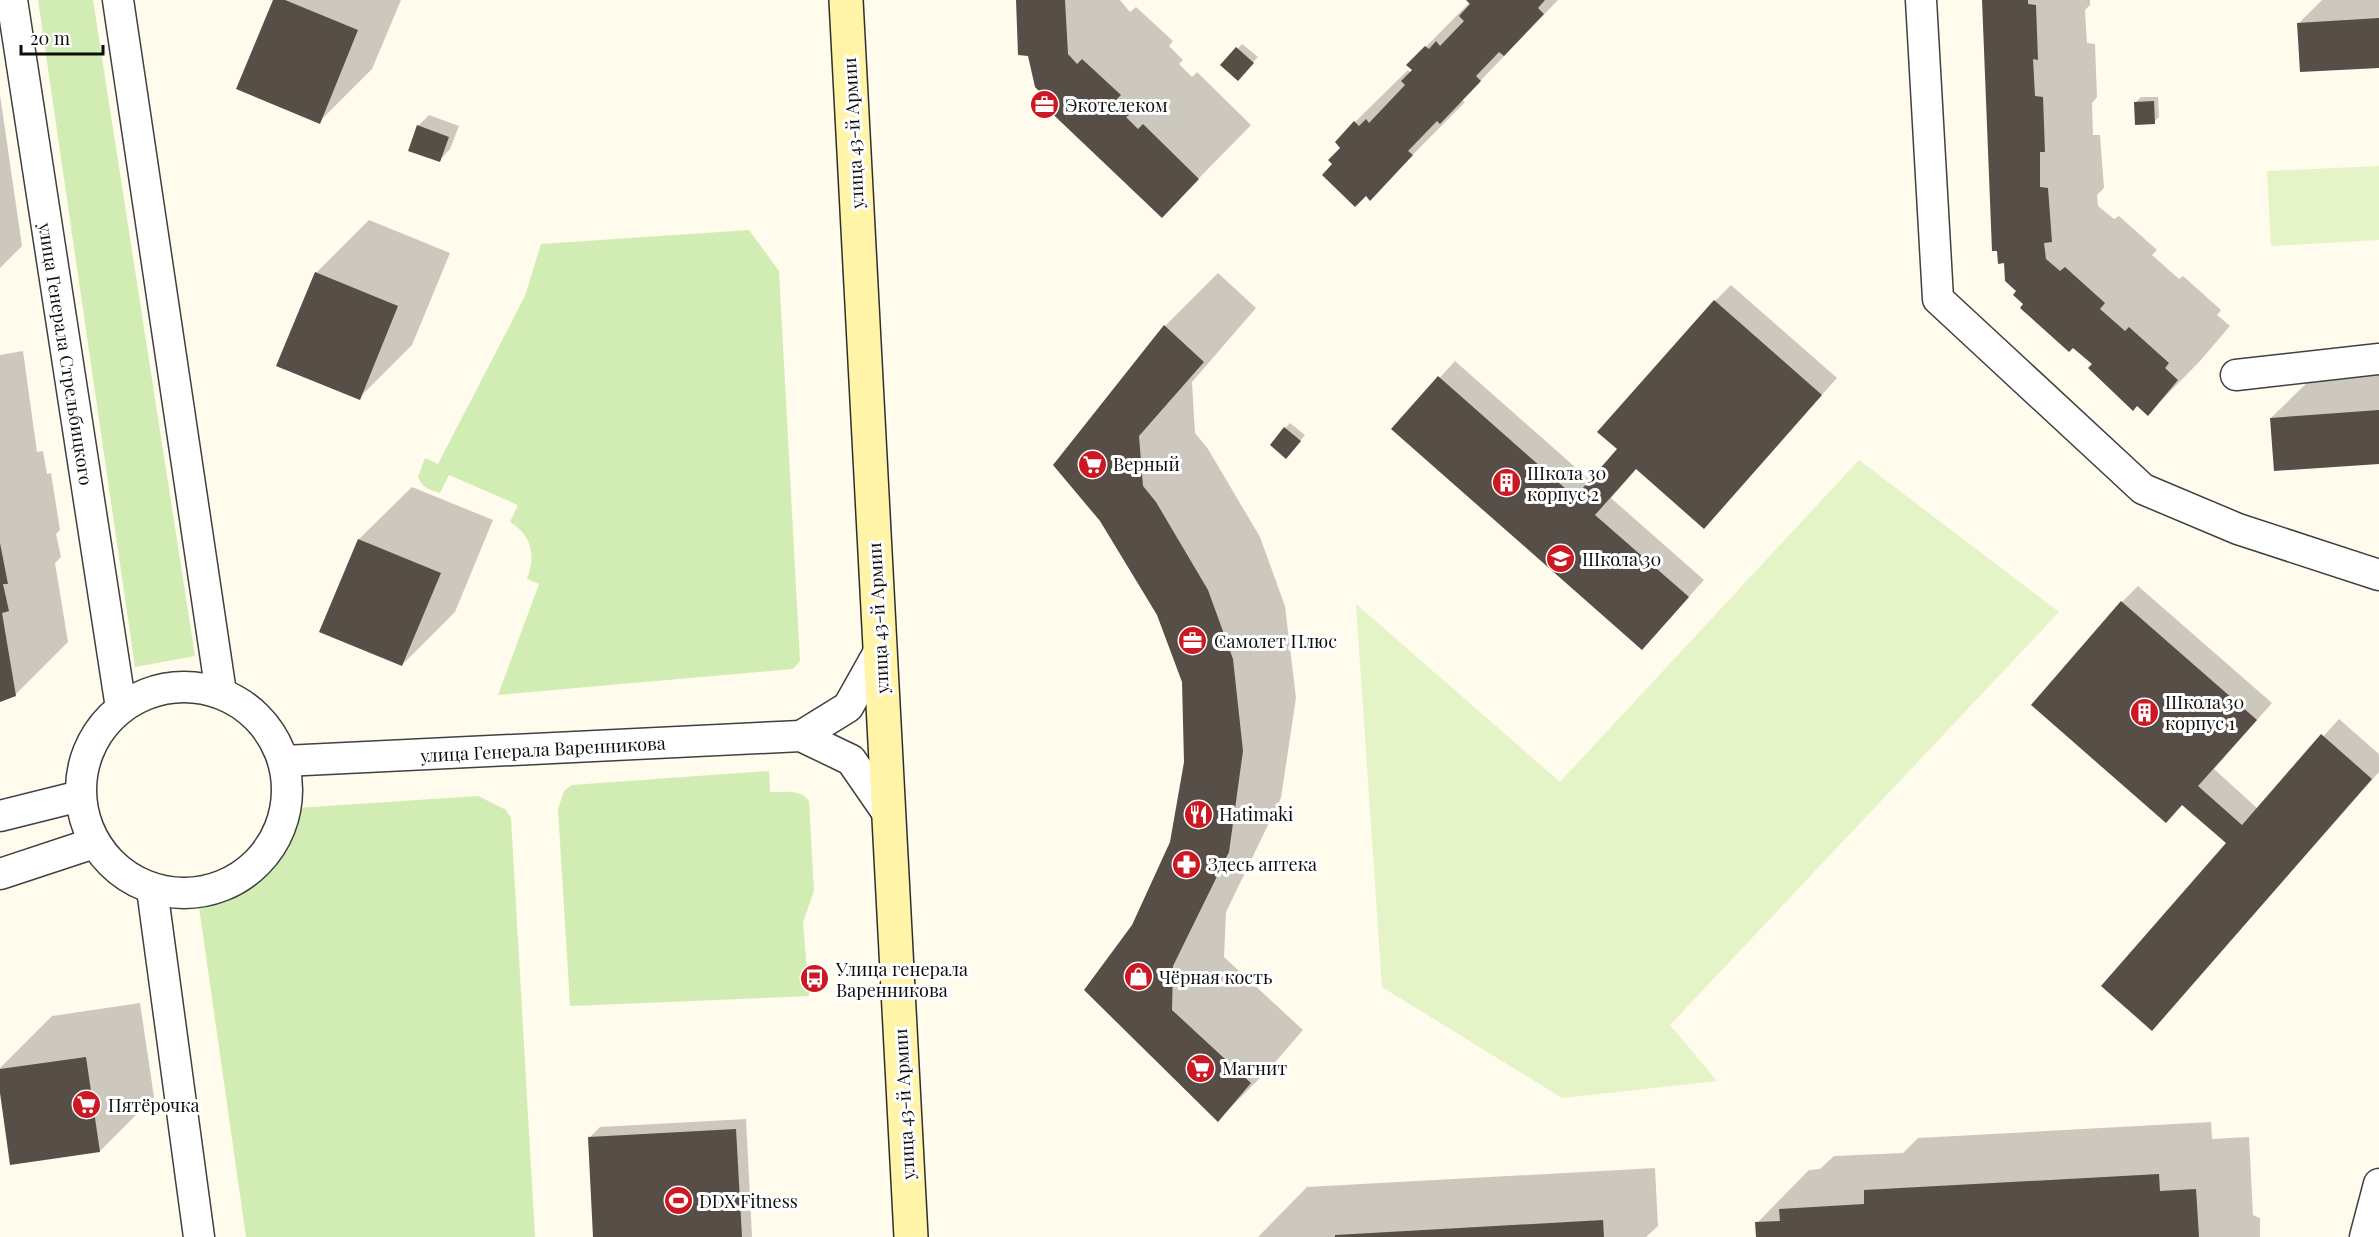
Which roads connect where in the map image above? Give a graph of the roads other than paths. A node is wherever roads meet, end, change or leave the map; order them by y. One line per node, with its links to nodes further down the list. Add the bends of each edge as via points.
1 (12, 0): 10 (street, улица Генерала Стрельбицкого)
2 (118, 0): 9 (street)
3 (846, 0): 8 (main road, улица 43-й Армии)
4 (1921, 0): 7 (street, via 1938,299 2143,489 2238,529)
5 (2379, 359): 6 (street)
6 (2236, 375)
7 (2379, 575)
8 (880, 650): 11 (street, улица Генерала Варенникова, via 848,707); 14 (main road, улица 43-й Армии)
9 (221, 693): 10 (street, via 167,687); 12 (street, via 249,709 263,724)
10 (121, 708): 13 (street, via 93,742 84,763)
11 (801, 736): 12 (street, улица Генерала Варенникова); 14 (street, улица Генерала Варенникова, via 851,760)
12 (284, 761): 18 (street, via 288,793 282,825 267,853 244,875 215,889 184,894)
13 (80, 796): 15 (street); 16 (street)
14 (889, 815): 21 (main road, улица 43-й Армии)
15 (0, 816)
16 (94, 843): 17 (street); 18 (street, via 129,879)
17 (0, 874)
18 (152, 889): 20 (street)
19 (2379, 1184): 22 (street)
20 (199, 1237)
21 (911, 1237)
22 (2365, 1237)

